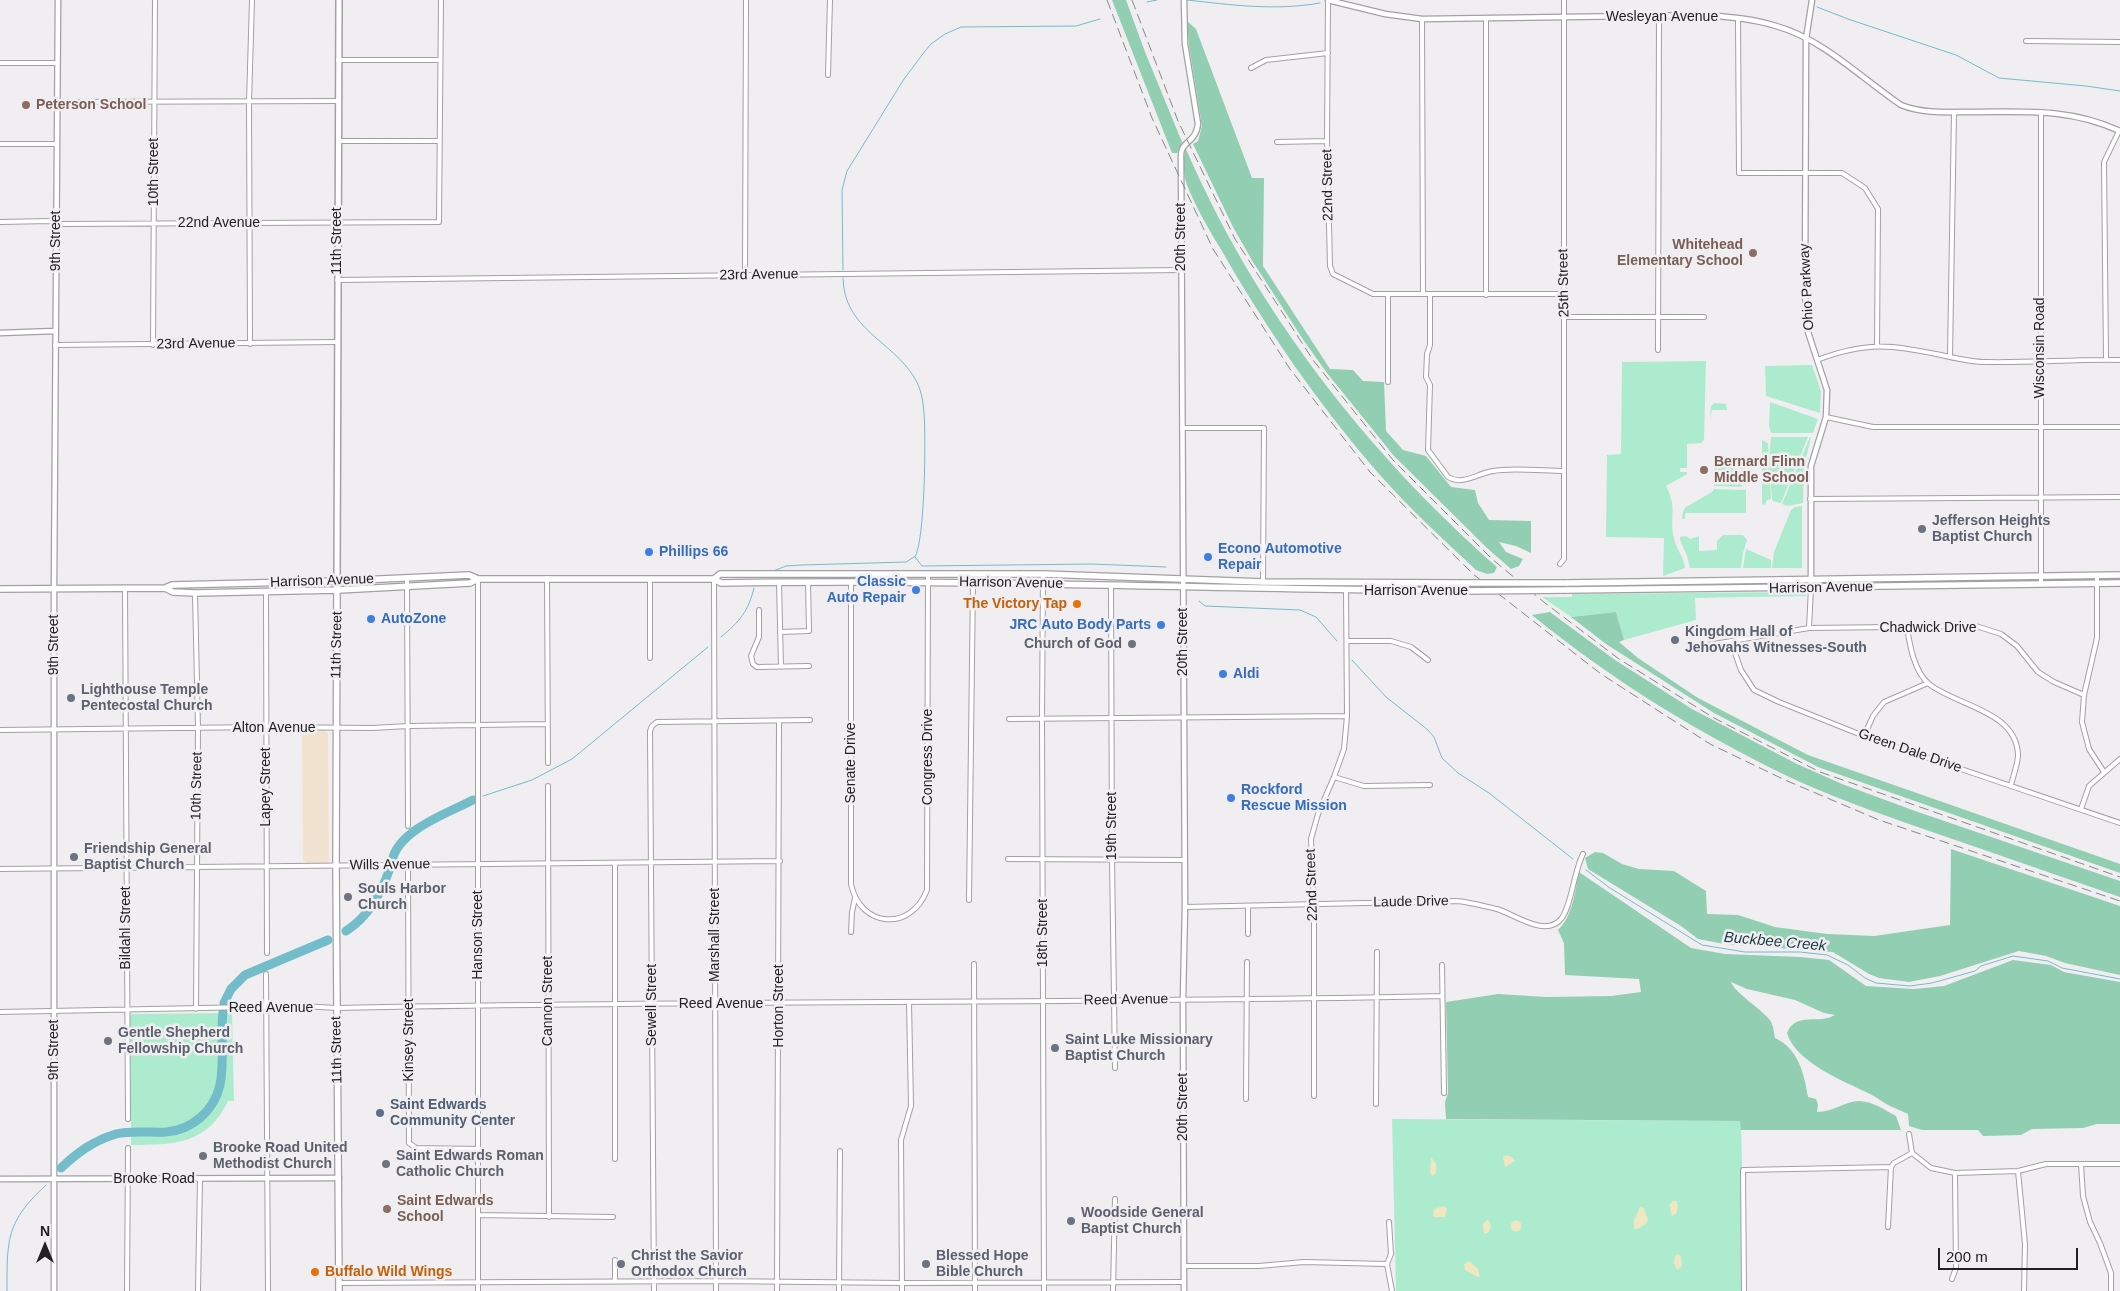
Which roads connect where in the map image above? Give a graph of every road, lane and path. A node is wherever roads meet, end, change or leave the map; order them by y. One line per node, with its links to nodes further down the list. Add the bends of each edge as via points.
1 (58, 0): 25 (street, 9th Street)
2 (155, 0): 30 (street, 10th Street)
3 (252, 0): 31 (street)
4 (338, 0): 22 (main road, 11th Street)
5 (441, 0): 23 (street)
6 (746, 0): 48 (street)
7 (830, 0): 27 (street)
8 (1184, 0): 47 (street, 20th Street, via 1185,44 1198,124 1195,137 1181,150)
9 (1328, 0): 12 (street, Wesleyan Avenue); 21 (street, 22nd Street)
10 (1564, 0): 14 (street, 25th Street)
11 (1812, 0): 18 (street, Ohio Parkway)
12 (1341, 2): 17 (street, Wesleyan Avenue, via 1385,14)
13 (1659, 16): 14 (street, Wesleyan Avenue); 16 (street, Wesleyan Avenue); 55 (street)
14 (1564, 17): 15 (street, Wesleyan Avenue); 52 (street, 25th Street)
15 (1486, 18): 17 (street, Wesleyan Avenue); 54 (street)
16 (1738, 18): 18 (street, Wesleyan Avenue, via 1776,26); 41 (street, via 1739,174)
17 (1422, 19): 50 (street)
18 (1806, 39): 32 (street, Wesleyan Avenue, via 1901,105 1913,110); 41 (street, Ohio Parkway)
19 (2026, 41): 20 (street)
20 (2120, 42)
21 (1328, 53): 26 (street, via 1266,60); 37 (street, 22nd Street)
22 (338, 60): 23 (street); 28 (main road, 11th Street)
23 (440, 60): 36 (street)
24 (0, 63): 25 (street)
25 (58, 63): 29 (street, 9th Street)
26 (1251, 68)
27 (828, 75)
28 (338, 101): 31 (street); 35 (main road, 11th Street)
29 (57, 102): 30 (street); 40 (street, 9th Street)
30 (154, 102): 31 (street); 46 (street, 10th Street)
31 (250, 102): 43 (street)
32 (1954, 112): 33 (street, Wesleyan Avenue); 66 (street)
33 (2041, 112): 34 (street, Wesleyan Avenue, via 2094,120); 70 (street, Wisconsin Road)
34 (2120, 131): 67 (street, via 2104,162)
35 (338, 141): 36 (street); 44 (main road, 11th Street)
36 (438, 141): 44 (street, 22nd Avenue, via 439,222)
37 (1327, 141): 38 (street); 53 (street, 22nd Street, via 1330,266 1333,274 1362,290)
38 (1277, 142)
39 (0, 144): 40 (street)
40 (57, 144): 45 (street, 9th Street)
41 (1805, 173): 64 (street, via 1842,173 1865,188 1878,209); 68 (street, Ohio Parkway, via 1805,294 1808,332)
42 (0, 222): 45 (street, 22nd Avenue)
43 (250, 222): 44 (street, 22nd Avenue); 46 (street, 22nd Avenue); 61 (street)
44 (337, 222): 49 (main road, 11th Street)
45 (56, 223): 46 (street, 22nd Avenue); 58 (street, 9th Street)
46 (154, 223): 63 (street, 10th Street)
47 (1181, 270): 48 (street, 23rd Avenue); 75 (street, 20th Street)
48 (746, 275): 49 (street, 23rd Avenue)
49 (337, 280): 60 (main road, 11th Street)
50 (1423, 294): 51 (street, 22nd Street); 53 (street, 22nd Street)
51 (1430, 294): 54 (street, 22nd Street); 76 (street, via 1430,345 1426,354 1426,377 1430,385 1428,450 1448,477 1468,480 1493,470)
52 (1563, 294): 54 (street, 22nd Street); 56 (street, 25th Street)
53 (1388, 295): 71 (street)
54 (1486, 295)
55 (1658, 316): 56 (street); 57 (street); 65 (street)
56 (1565, 317): 76 (street, 25th Street)
57 (1704, 317)
58 (55, 331): 59 (street); 62 (street, 9th Street)
59 (0, 332)
60 (337, 342): 61 (street, 23rd Avenue); 93 (main road, 11th Street)
61 (250, 344): 63 (street, 23rd Avenue)
62 (56, 345): 63 (street, 23rd Avenue); 106 (street, 9th Street)
63 (153, 345)
64 (1877, 346): 66 (street); 68 (street, via 1840,351)
65 (1658, 350)
66 (1950, 357): 70 (street, via 1984,362)
67 (2106, 359): 69 (street); 70 (street)
68 (1817, 360): 72 (street, Ohio Parkway, via 1827,390)
69 (2120, 360)
70 (2040, 361): 73 (street, Wisconsin Road)
71 (1388, 382)
72 (1826, 417): 73 (street, via 1873,427); 79 (street, Ohio Parkway, via 1811,466)
73 (2040, 426): 74 (street); 77 (street, Wisconsin Road)
74 (2120, 427)
75 (1182, 428): 90 (street, 20th Street); 99 (street, via 1264,428)
76 (1564, 472): 80 (street, 25th Street, via 1564,559)
77 (2040, 497): 78 (street); 79 (street); 85 (street, Wisconsin Road)
78 (2120, 497)
79 (1810, 499): 92 (street, Ohio Parkway)
80 (1560, 564)
81 (928, 574): 82 (main road, Harrison Avenue); 89 (main road, Harrison Avenue, via 720,574); 97 (street, Congress Drive)
82 (1043, 574): 90 (main road, Harrison Avenue); 100 (street, 18th Street)
83 (2120, 574): 84 (main road, Harrison Avenue)
84 (2097, 575): 85 (main road, Harrison Avenue); 102 (street)
85 (2040, 576): 92 (main road, Harrison Avenue); 104 (street, Wisconsin Road)
86 (407, 578): 91 (main road, Harrison Avenue, via 469,575); 93 (main road, Harrison Avenue); 105 (street)
87 (547, 578): 88 (main road, Harrison Avenue); 91 (main road, Harrison Avenue); 138 (street)
88 (650, 578): 89 (main road, Harrison Avenue); 123 (street)
89 (714, 578): 94 (main road, Harrison Avenue, via 721,583); 136 (street, Marshall Street)
90 (1182, 578): 99 (main road, Harrison Avenue); 109 (street, 20th Street)
91 (478, 579): 105 (main road, Harrison Avenue, via 470,583); 137 (street, Hanson Street)
92 (1811, 580): 99 (main road, Harrison Avenue, bridge, via 1457,584); 110 (street, Ohio Parkway)
93 (337, 581): 108 (main road, Harrison Avenue, via 172,584); 112 (main road, 11th Street)
94 (779, 582): 95 (main road, Harrison Avenue); 119 (street)
95 (808, 582): 96 (main road, Harrison Avenue); 119 (street, via 809,631)
96 (851, 582): 97 (main road, Harrison Avenue); 175 (street, Senate Drive, via 851,884)
97 (928, 582): 98 (main road, Harrison Avenue); 175 (street, Congress Drive, via 927,890 916,910 893,920 866,912)
98 (973, 582): 100 (main road, Harrison Avenue); 176 (street)
99 (1263, 582)
100 (1043, 583): 103 (main road, Harrison Avenue); 130 (street, 18th Street)
101 (2120, 583): 102 (main road, Harrison Avenue)
102 (2097, 584): 104 (main road, Harrison Avenue); 128 (street, via 2097,638)
103 (1111, 585): 109 (main road, Harrison Avenue); 131 (street, 19th Street)
104 (2040, 585): 110 (main road, Harrison Avenue)
105 (407, 586): 112 (main road, Harrison Avenue); 139 (street)
106 (54, 588): 107 (main road, Harrison Avenue); 111 (main road, Harrison Avenue); 144 (street, 9th Street)
107 (125, 588): 108 (main road, Harrison Avenue); 145 (street, Bildahl Street)
108 (165, 588): 115 (main road, Harrison Avenue, via 173,592)
109 (1182, 588): 113 (main road, Harrison Avenue); 132 (street, 20th Street)
110 (1811, 588): 113 (main road, Harrison Avenue, bridge); 117 (street, Ohio Parkway)
111 (0, 589)
112 (338, 590): 114 (main road, Harrison Avenue); 142 (main road, 11th Street)
113 (1346, 590): 120 (street, 22nd Street)
114 (266, 592): 115 (main road, Harrison Avenue); 140 (street, Lapey Street)
115 (195, 593): 141 (street, 10th Street)
116 (759, 610): 126 (street, via 752,664)
117 (1810, 628): 118 (street, Chadwick Drive); 121 (street, Chadwick Drive)
118 (1907, 628): 127 (street, via 1912,657); 128 (street, Chadwick Drive, via 1976,626 2001,634 2017,646 2038,672)
119 (780, 632): 126 (street)
120 (1347, 641): 124 (street, via 1392,641 1411,646); 129 (street, 22nd Street)
121 (1731, 642): 122 (street, Chadwick Drive); 146 (street, Green Dale Drive, via 1740,670 1754,690)
122 (1690, 648)
123 (650, 658)
124 (1428, 660)
125 (809, 666): 126 (street)
126 (781, 668)
127 (1928, 683): 146 (street, via 1884,702); 151 (street, via 1997,718 2012,733 2018,755)
128 (2084, 695): 149 (street, via 2082,722 2089,750)
129 (1346, 716): 132 (street); 150 (street, 22nd Street, via 1344,749)
130 (1042, 718): 131 (street); 133 (street); 160 (street, 18th Street)
131 (1112, 718): 132 (street); 158 (street, 19th Street)
132 (1183, 718): 161 (street, 20th Street)
133 (1009, 719)
134 (810, 720): 135 (street)
135 (779, 721): 136 (street); 162 (street, Horton Street)
136 (716, 722): 163 (street, Sewell Street, via 657,722 652,726); 164 (street, Marshall Street)
137 (478, 724): 138 (street, Alton Avenue); 139 (street, Alton Avenue); 166 (street, Hanson Street)
138 (547, 724): 148 (street)
139 (409, 726): 142 (street, Alton Avenue); 156 (street)
140 (266, 727): 141 (street, Alton Avenue); 142 (street, Alton Avenue); 169 (street, Lapey Street)
141 (198, 728): 145 (street, Alton Avenue); 171 (street, 10th Street)
142 (336, 728): 170 (main road, 11th Street)
143 (0, 730): 144 (street, Alton Avenue)
144 (54, 730): 145 (street, Alton Avenue); 172 (street, 9th Street)
145 (126, 730): 173 (street, Bildahl Street)
146 (1864, 736): 151 (street, Green Dale Drive)
147 (2120, 759): 149 (street)
148 (548, 764)
149 (2104, 772): 154 (street, via 2089,786)
150 (1334, 777): 153 (street, via 1364,786); 177 (street, 22nd Street, via 1311,839)
151 (2011, 785): 154 (street, Green Dale Drive)
152 (548, 786): 167 (street, Cannon Street)
153 (1430, 786)
154 (2081, 809): 155 (street, Green Dale Drive)
155 (2120, 823)
156 (408, 826)
157 (1583, 854): 177 (street, Laude Drive, via 1561,919 1550,926 1470,902)
158 (1112, 858): 160 (street); 161 (street); 194 (street, 19th Street)
159 (1008, 859): 160 (street)
160 (1043, 860): 193 (street, 18th Street)
161 (1185, 860): 179 (street, 20th Street)
162 (780, 861): 164 (street, Wills Avenue); 197 (street, Horton Street)
163 (651, 862): 164 (street, Wills Avenue); 165 (street, Wills Avenue); 199 (street, Sewell Street)
164 (715, 862): 200 (street, Marshall Street)
165 (616, 863): 167 (street, Wills Avenue); 198 (street)
166 (478, 864): 167 (street, Wills Avenue); 168 (street, Wills Avenue); 201 (street, Hanson Street)
167 (549, 864): 202 (street, Cannon Street)
168 (408, 865): 170 (street, Wills Avenue); 204 (street, Kinsey Street)
169 (266, 866): 170 (street, Wills Avenue); 171 (street, Wills Avenue); 183 (street, Lapey Street)
170 (336, 866): 205 (main road, 11th Street)
171 (196, 867): 173 (street, Wills Avenue); 206 (street, 10th Street)
172 (54, 868): 173 (street, Wills Avenue); 174 (street, Wills Avenue); 209 (street, 9th Street)
173 (126, 868): 207 (street, Bildahl Street)
174 (0, 869)
175 (855, 898): 180 (street, Senate Drive)
176 (970, 900)
177 (1314, 905): 178 (street, Laude Drive); 192 (street, 22nd Street)
178 (1248, 906): 179 (street, Laude Drive); 181 (street)
179 (1185, 907): 190 (street, 20th Street)
180 (851, 932)
181 (1248, 934)
182 (1377, 952): 189 (street)
183 (267, 953)
184 (1247, 962): 191 (street)
185 (974, 964): 196 (street)
186 (1442, 965): 188 (street)
187 (266, 974): 203 (street)
188 (1442, 996): 189 (street, Reed Avenue); 211 (street)
189 (1377, 997): 192 (street, Reed Avenue); 214 (street)
190 (1183, 999): 191 (street, Reed Avenue); 194 (street, Reed Avenue); 241 (street, 20th Street)
191 (1247, 999): 192 (street, Reed Avenue); 213 (street)
192 (1314, 999): 212 (street, 22nd Street)
193 (1043, 1000): 194 (street, Reed Avenue); 196 (street, Reed Avenue); 249 (street, 18th Street)
194 (1114, 1000): 210 (street, 19th Street)
195 (909, 1002): 196 (street, Reed Avenue); 197 (street, Reed Avenue); 253 (street, via 911,1106 901,1140)
196 (975, 1002): 248 (street)
197 (780, 1003): 200 (street, Reed Avenue); 246 (street, Horton Street)
198 (616, 1004): 199 (street, Reed Avenue); 202 (street, Reed Avenue); 221 (street)
199 (652, 1004): 200 (street, Reed Avenue); 252 (street, Sewell Street)
200 (715, 1004): 243 (street, Marshall Street)
201 (478, 1006): 202 (street, Reed Avenue); 204 (street, Reed Avenue); 218 (street, Hanson Street)
202 (548, 1006): 235 (street, Cannon Street)
203 (266, 1007): 205 (street, Reed Avenue); 206 (street, Reed Avenue); 227 (street)
204 (409, 1007): 205 (street, Reed Avenue); 218 (street, Kinsey Street, via 409,1143 416,1148)
205 (337, 1008): 228 (main road, 11th Street)
206 (196, 1009): 207 (street, Reed Avenue)
207 (127, 1011): 209 (street, Reed Avenue); 215 (street, Bildahl Street)
208 (0, 1012): 209 (street, Reed Avenue)
209 (54, 1012): 230 (street, 9th Street)
210 (1115, 1068)
211 (1444, 1093)
212 (1314, 1096)
213 (1246, 1099)
214 (1376, 1104)
215 (128, 1119)
216 (1909, 1134): 220 (street)
217 (128, 1148): 231 (street)
218 (479, 1149): 234 (street, Hanson Street)
219 (840, 1151): 247 (street)
220 (1912, 1153): 224 (street); 226 (street, via 1931,1168)
221 (615, 1159)
222 (2081, 1164): 223 (street); 225 (street, via 2046,1164); 273 (street, via 2083,1196 2111,1273)
223 (2120, 1164)
224 (1891, 1167): 238 (street); 271 (street, via 1744,1170)
225 (2018, 1171): 226 (street); 272 (street, via 2025,1244)
226 (1955, 1173): 242 (street, via 1956,1268)
227 (268, 1178): 228 (street, Brooke Road); 232 (street, Brooke Road); 258 (street)
228 (339, 1178): 254 (main road, 11th Street)
229 (0, 1179): 230 (street, Brooke Road)
230 (55, 1179): 231 (street, Brooke Road); 255 (street, 9th Street)
231 (128, 1179): 232 (street, Brooke Road); 256 (street)
232 (200, 1179): 257 (street)
233 (1115, 1199): 250 (street)
234 (478, 1215): 235 (street); 244 (street, Hanson Street)
235 (549, 1217): 236 (street)
236 (613, 1217)
237 (1389, 1222): 240 (street, via 1390,1254)
238 (1888, 1227)
239 (615, 1260): 245 (street)
240 (1387, 1264): 241 (street, via 1304,1262); 270 (street)
241 (1184, 1266): 251 (street, 20th Street)
242 (1952, 1279)
243 (716, 1281): 246 (street); 252 (street); 262 (street, Marshall Street)
244 (478, 1282): 245 (street); 254 (street); 260 (street, Hanson Street)
245 (615, 1282): 252 (street)
246 (777, 1282): 247 (street); 263 (street, Horton Street)
247 (839, 1282): 253 (street); 264 (street)
248 (975, 1282): 249 (street); 253 (street); 266 (street)
249 (1044, 1282): 250 (street); 267 (street, 18th Street)
250 (1113, 1282): 251 (street); 268 (street)
251 (1184, 1282): 269 (street, 20th Street)
252 (654, 1283): 261 (street, Sewell Street)
253 (902, 1283): 265 (street)
254 (339, 1284): 259 (main road, 11th Street)
255 (54, 1291)
256 (127, 1291)
257 (198, 1291)
258 (268, 1291)
259 (339, 1291)
260 (478, 1291)
261 (654, 1291)
262 (716, 1291)
263 (777, 1291)
264 (839, 1291)
265 (902, 1291)
266 (975, 1291)
267 (1044, 1291)
268 (1113, 1291)
269 (1184, 1291)
270 (1392, 1291)
271 (1744, 1291)
272 (2024, 1291)
273 (2111, 1291)

